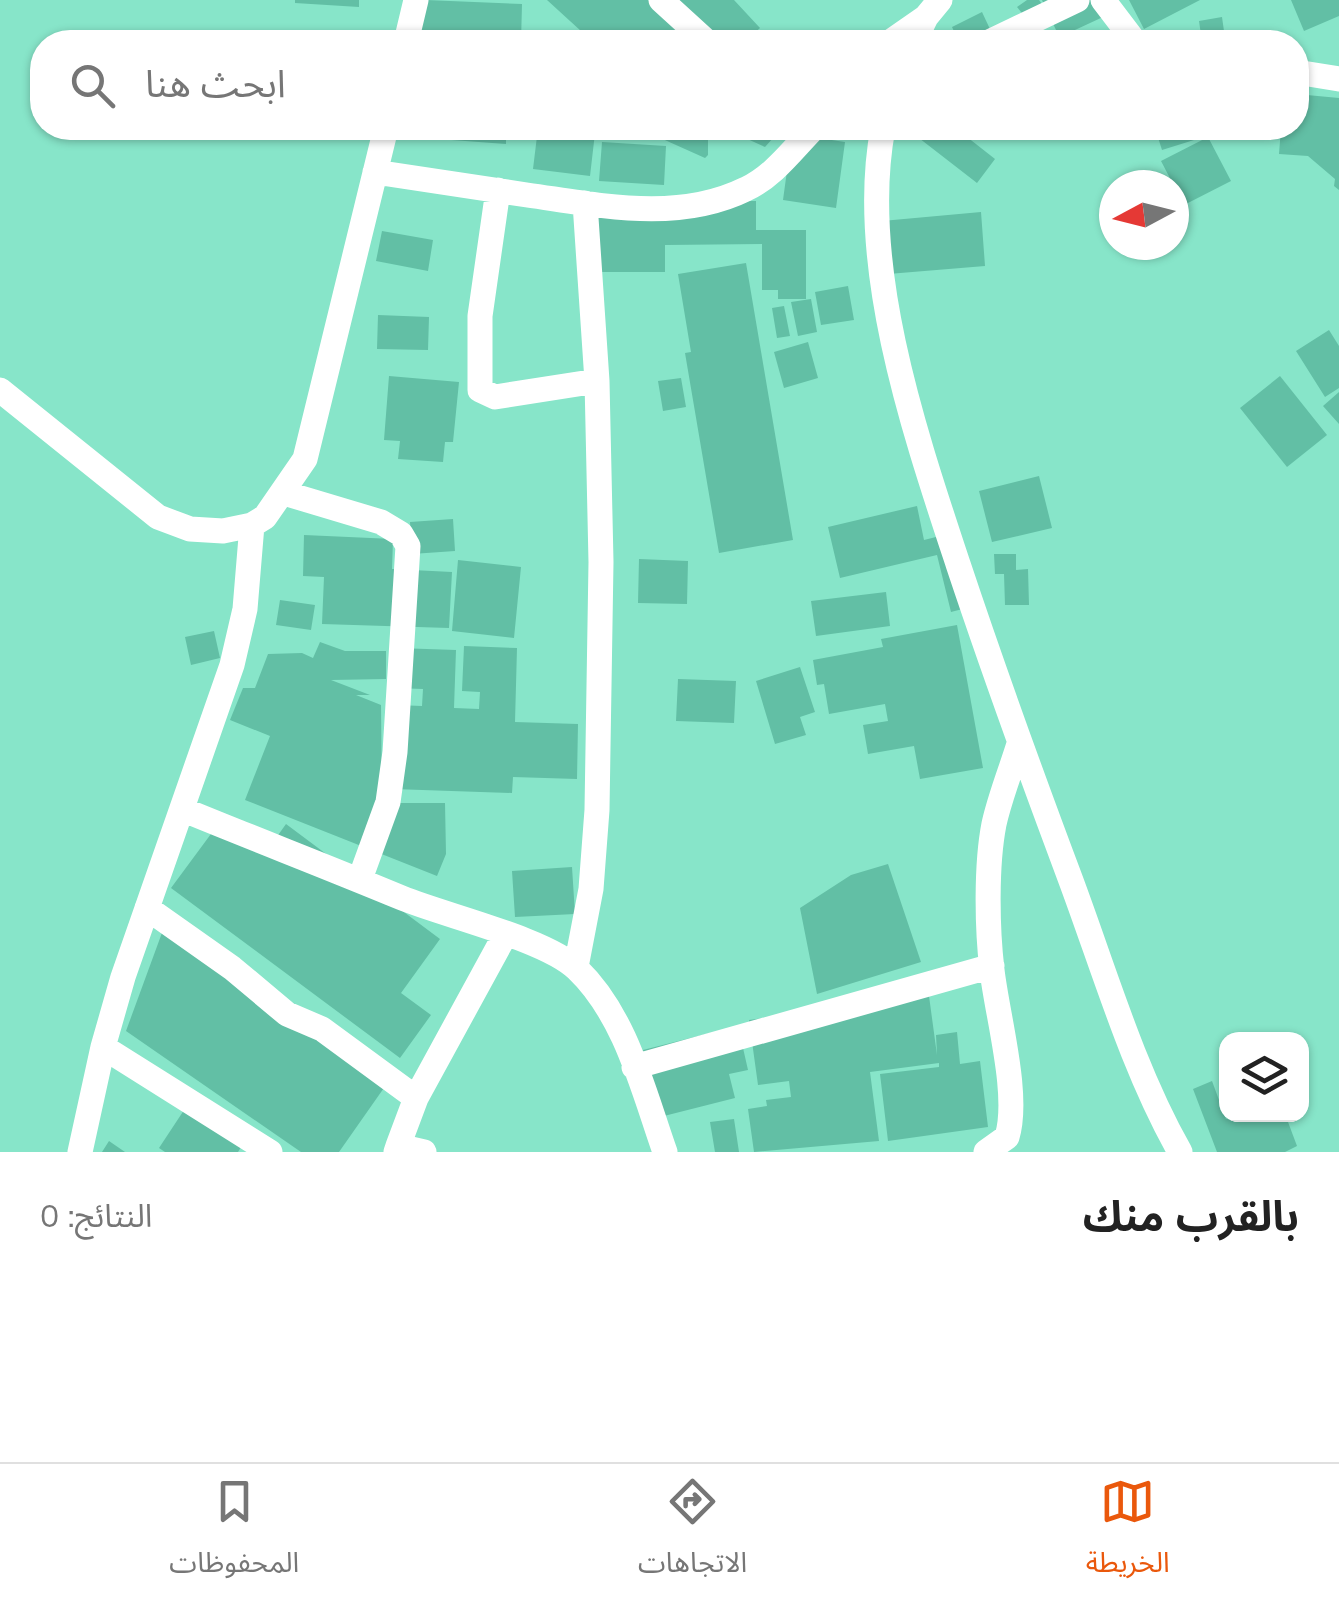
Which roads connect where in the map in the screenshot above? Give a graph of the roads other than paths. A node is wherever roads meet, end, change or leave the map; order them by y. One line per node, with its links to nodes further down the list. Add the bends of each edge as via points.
1 (416, 0): 6 (street)
2 (661, 0): 7 (street)
3 (1077, 0): 9 (street)
4 (1102, 0): 10 (street)
5 (933, 9): 8 (street)
6 (409, 30)
7 (694, 30)
8 (906, 30)
9 (1014, 30)
10 (1126, 30)
11 (1309, 74): 12 (street)
12 (1339, 78)
13 (383, 140): 16 (street)
14 (800, 140): 18 (street, via 765,179 723,198 658,210)
15 (881, 140): 23 (street, via 876,204 884,288 917,436)
16 (376, 172): 17 (street); 21 (street, via 316,424 305,460)
17 (498, 190): 18 (street); 19 (street, via 480,316 480,390 495,397)
18 (585, 203): 19 (street)
19 (597, 381): 29 (street, via 597,810)
20 (0, 390): 22 (street, via 158,517 190,529)
21 (284, 493): 22 (street); 25 (street, via 393,527 408,546 396,752 388,802)
22 (252, 525): 24 (street, via 232,665)
23 (1019, 744): 28 (street, via 992,837); 39 (street, via 1147,1084)
24 (184, 810): 25 (street); 26 (street)
25 (360, 879): 27 (street)
26 (147, 908): 30 (street); 32 (street, via 287,1014 322,1029)
27 (506, 935): 29 (street); 32 (street)
28 (992, 966): 31 (street); 38 (street, via 1010,1118 1006,1137)
29 (576, 967): 31 (street, via 604,1001)
30 (103, 1047): 34 (street); 35 (street)
31 (634, 1067): 37 (street)
32 (416, 1098): 33 (street)
33 (397, 1149): 36 (street)
34 (80, 1152)
35 (270, 1152)
36 (424, 1152)
37 (665, 1152)
38 (986, 1152)
39 (1180, 1152)

